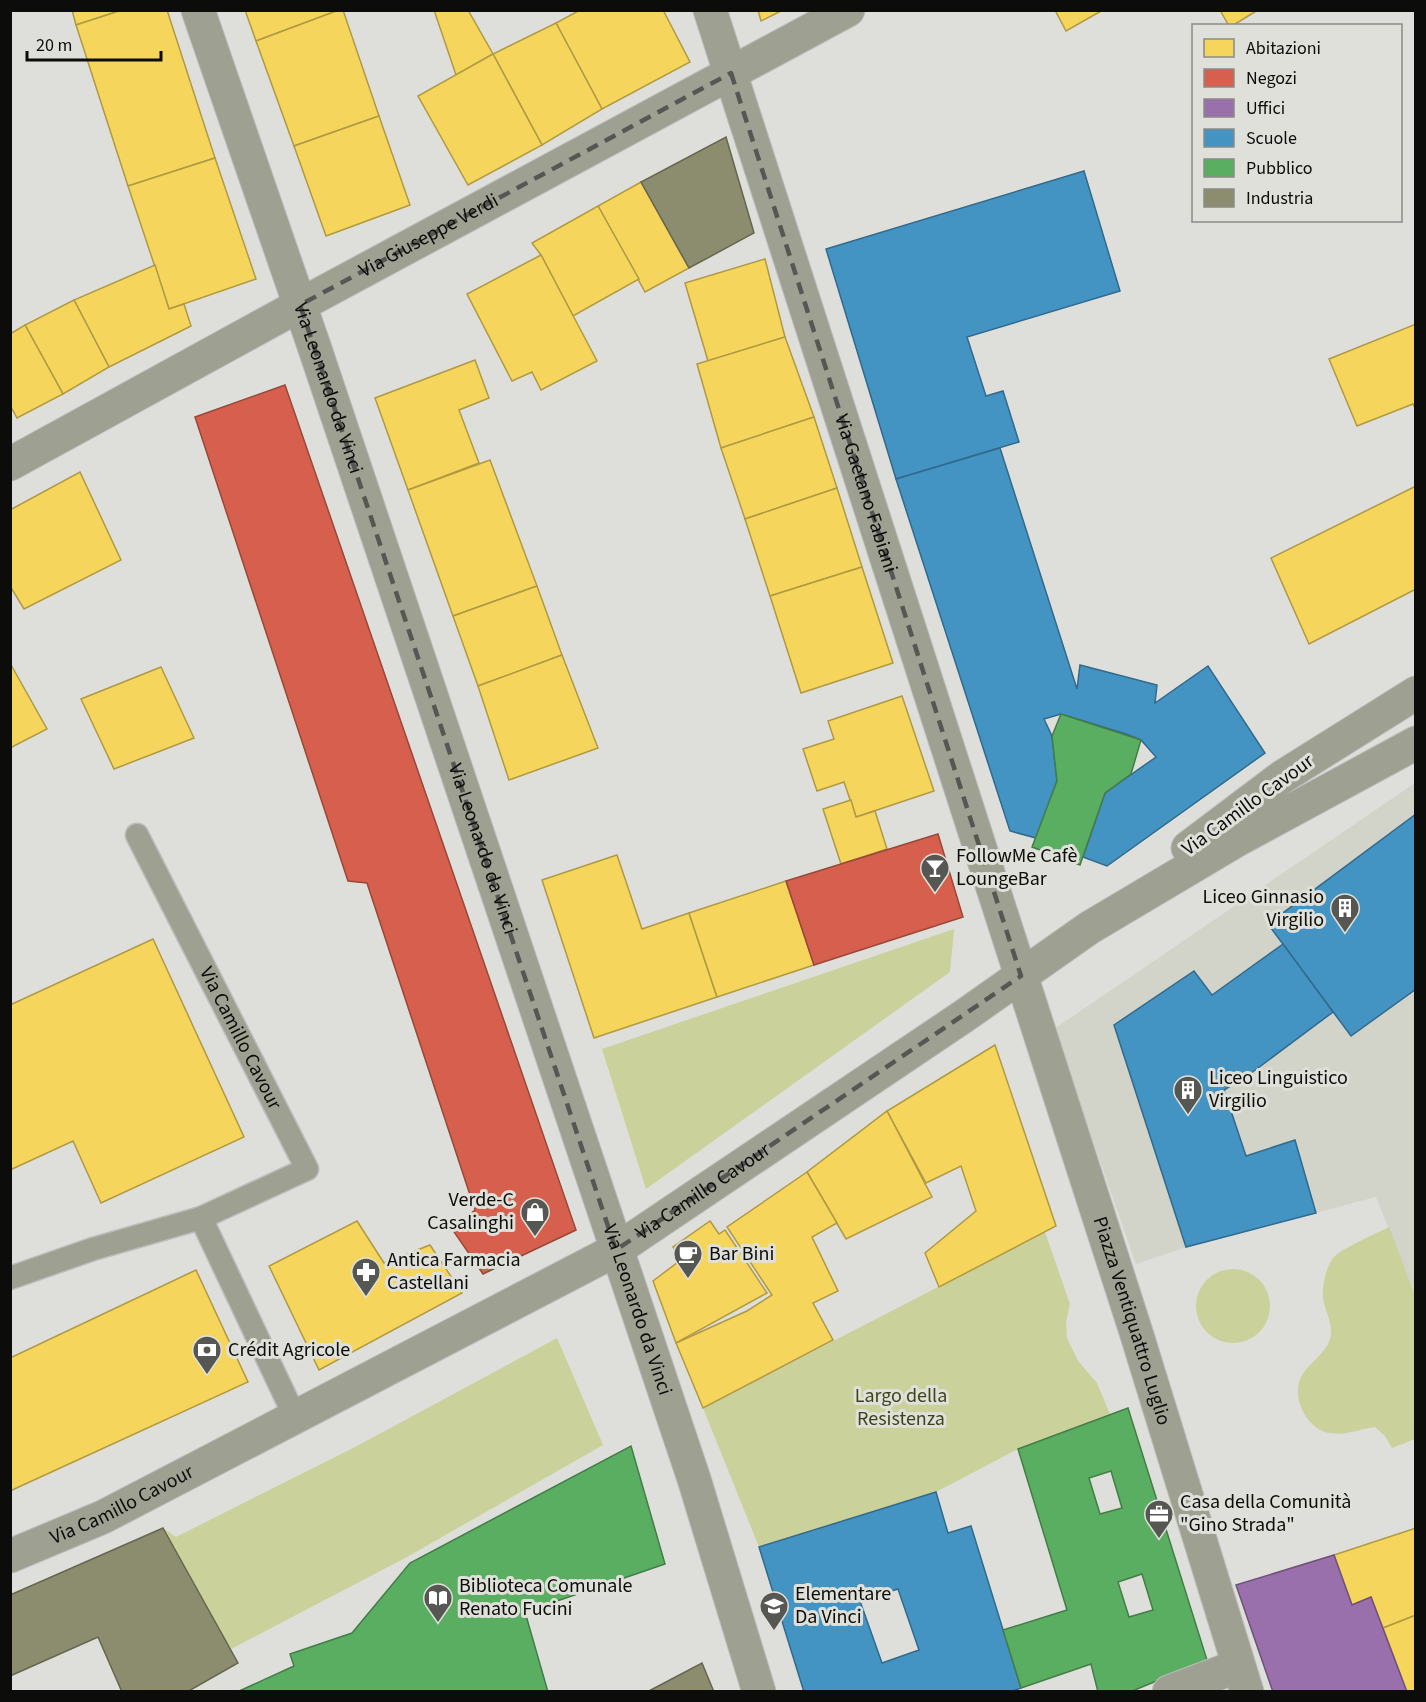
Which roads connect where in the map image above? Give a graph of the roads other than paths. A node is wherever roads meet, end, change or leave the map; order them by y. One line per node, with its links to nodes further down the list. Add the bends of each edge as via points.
1 (198, 10): 5 (street, Via Leonardo da Vinci)
2 (710, 10): 4 (street, Via Gaetano Fabiani)
3 (848, 10): 4 (street, Via Giuseppe Verdi)
4 (731, 73): 5 (street, Via Giuseppe Verdi); 13 (street, Via Gaetano Fabiani)
5 (300, 305): 6 (street, Via Giuseppe Verdi); 15 (street, Via Leonardo da Vinci)
6 (10, 464)
7 (1416, 693): 12 (street, Via Camillo Cavour, via 1282,777)
8 (1416, 702): 11 (street, Via Camillo Cavour)
9 (1416, 743): 11 (street, Via Camillo Cavour)
10 (136, 835): 14 (lane, Via Camillo Cavour, via 307,1169)
11 (1238, 840): 12 (street, Via Camillo Cavour)
12 (1089, 928): 13 (street, Via Camillo Cavour)
13 (1021, 976): 15 (street, Via Camillo Cavour); 19 (street, Piazza Ventiquattro Luglio, via 1140,1343)
14 (201, 1218): 16 (lane, Via Camillo Cavour); 17 (lane)
15 (616, 1250): 17 (street, Via Camillo Cavour); 20 (street, Via Leonardo da Vinci, via 694,1479)
16 (10, 1278)
17 (295, 1417): 18 (street, Via Camillo Cavour, via 103,1517)
18 (10, 1556)
19 (1242, 1679): 21 (street)
20 (759, 1692)
21 (1169, 1692)

